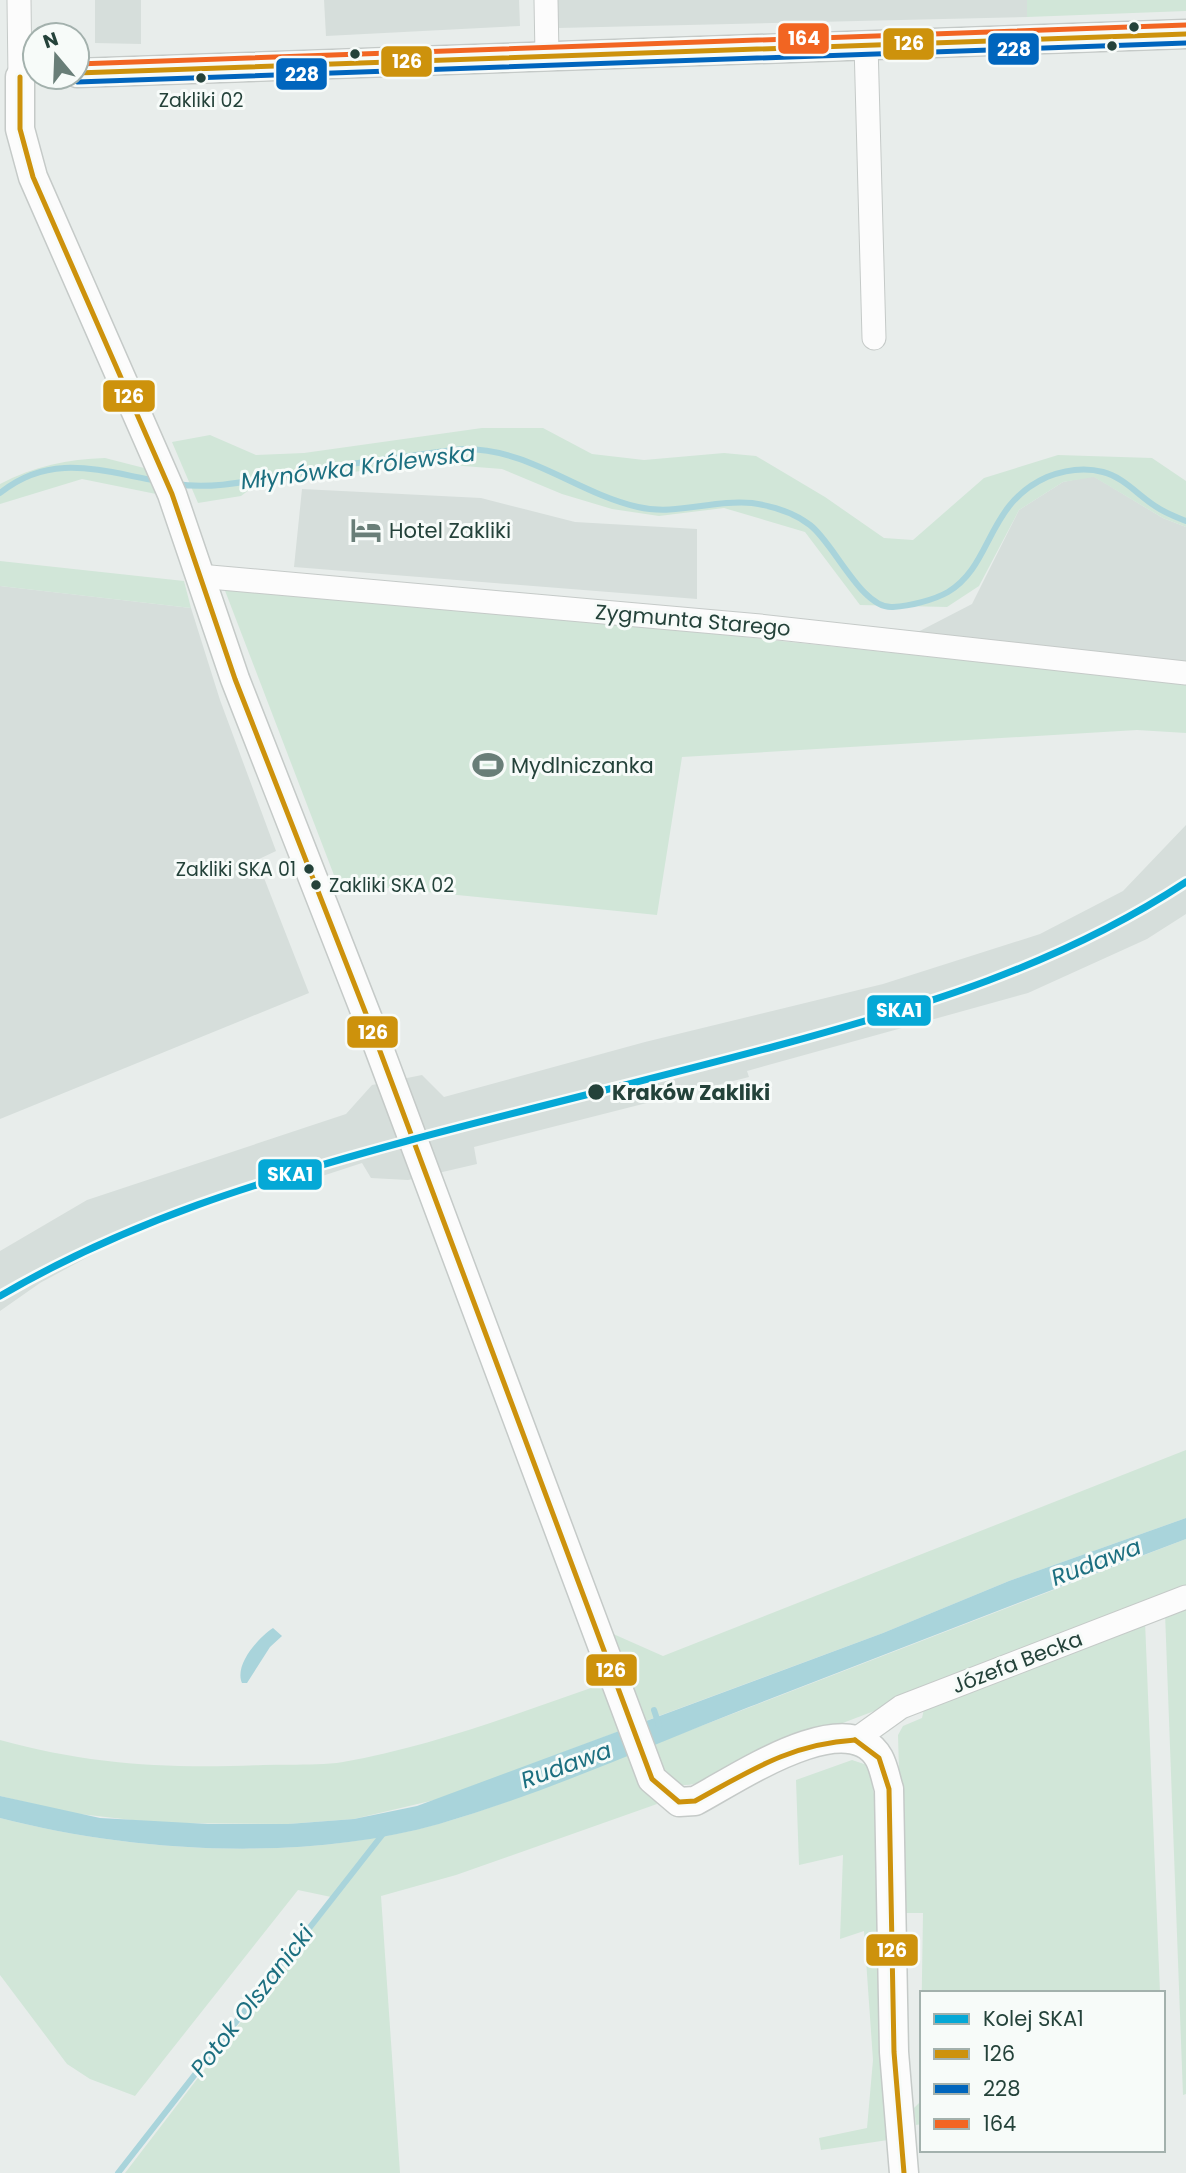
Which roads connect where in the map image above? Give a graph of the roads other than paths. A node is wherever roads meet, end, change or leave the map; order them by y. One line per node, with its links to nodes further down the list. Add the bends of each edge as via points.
1 (19, 0): 7 (street)
2 (546, 0): 5 (street)
3 (1186, 34): 4 (street)
4 (866, 44): 5 (street); 8 (street)
5 (547, 55): 6 (street)
6 (91, 72)
7 (18, 77): 9 (street, via 20,129 33,177 169,486)
8 (874, 338)
9 (199, 576): 10 (street, Zygmunta Starego, via 760,626); 12 (street, via 652,1779 679,1802 695,1801 780,1753 823,1740)
10 (1186, 673)
11 (1186, 1597): 12 (street, Józefa Becka, via 901,1707)
12 (855, 1740): 13 (street, via 879,1758 889,1789 894,2052)
13 (904, 2173)

